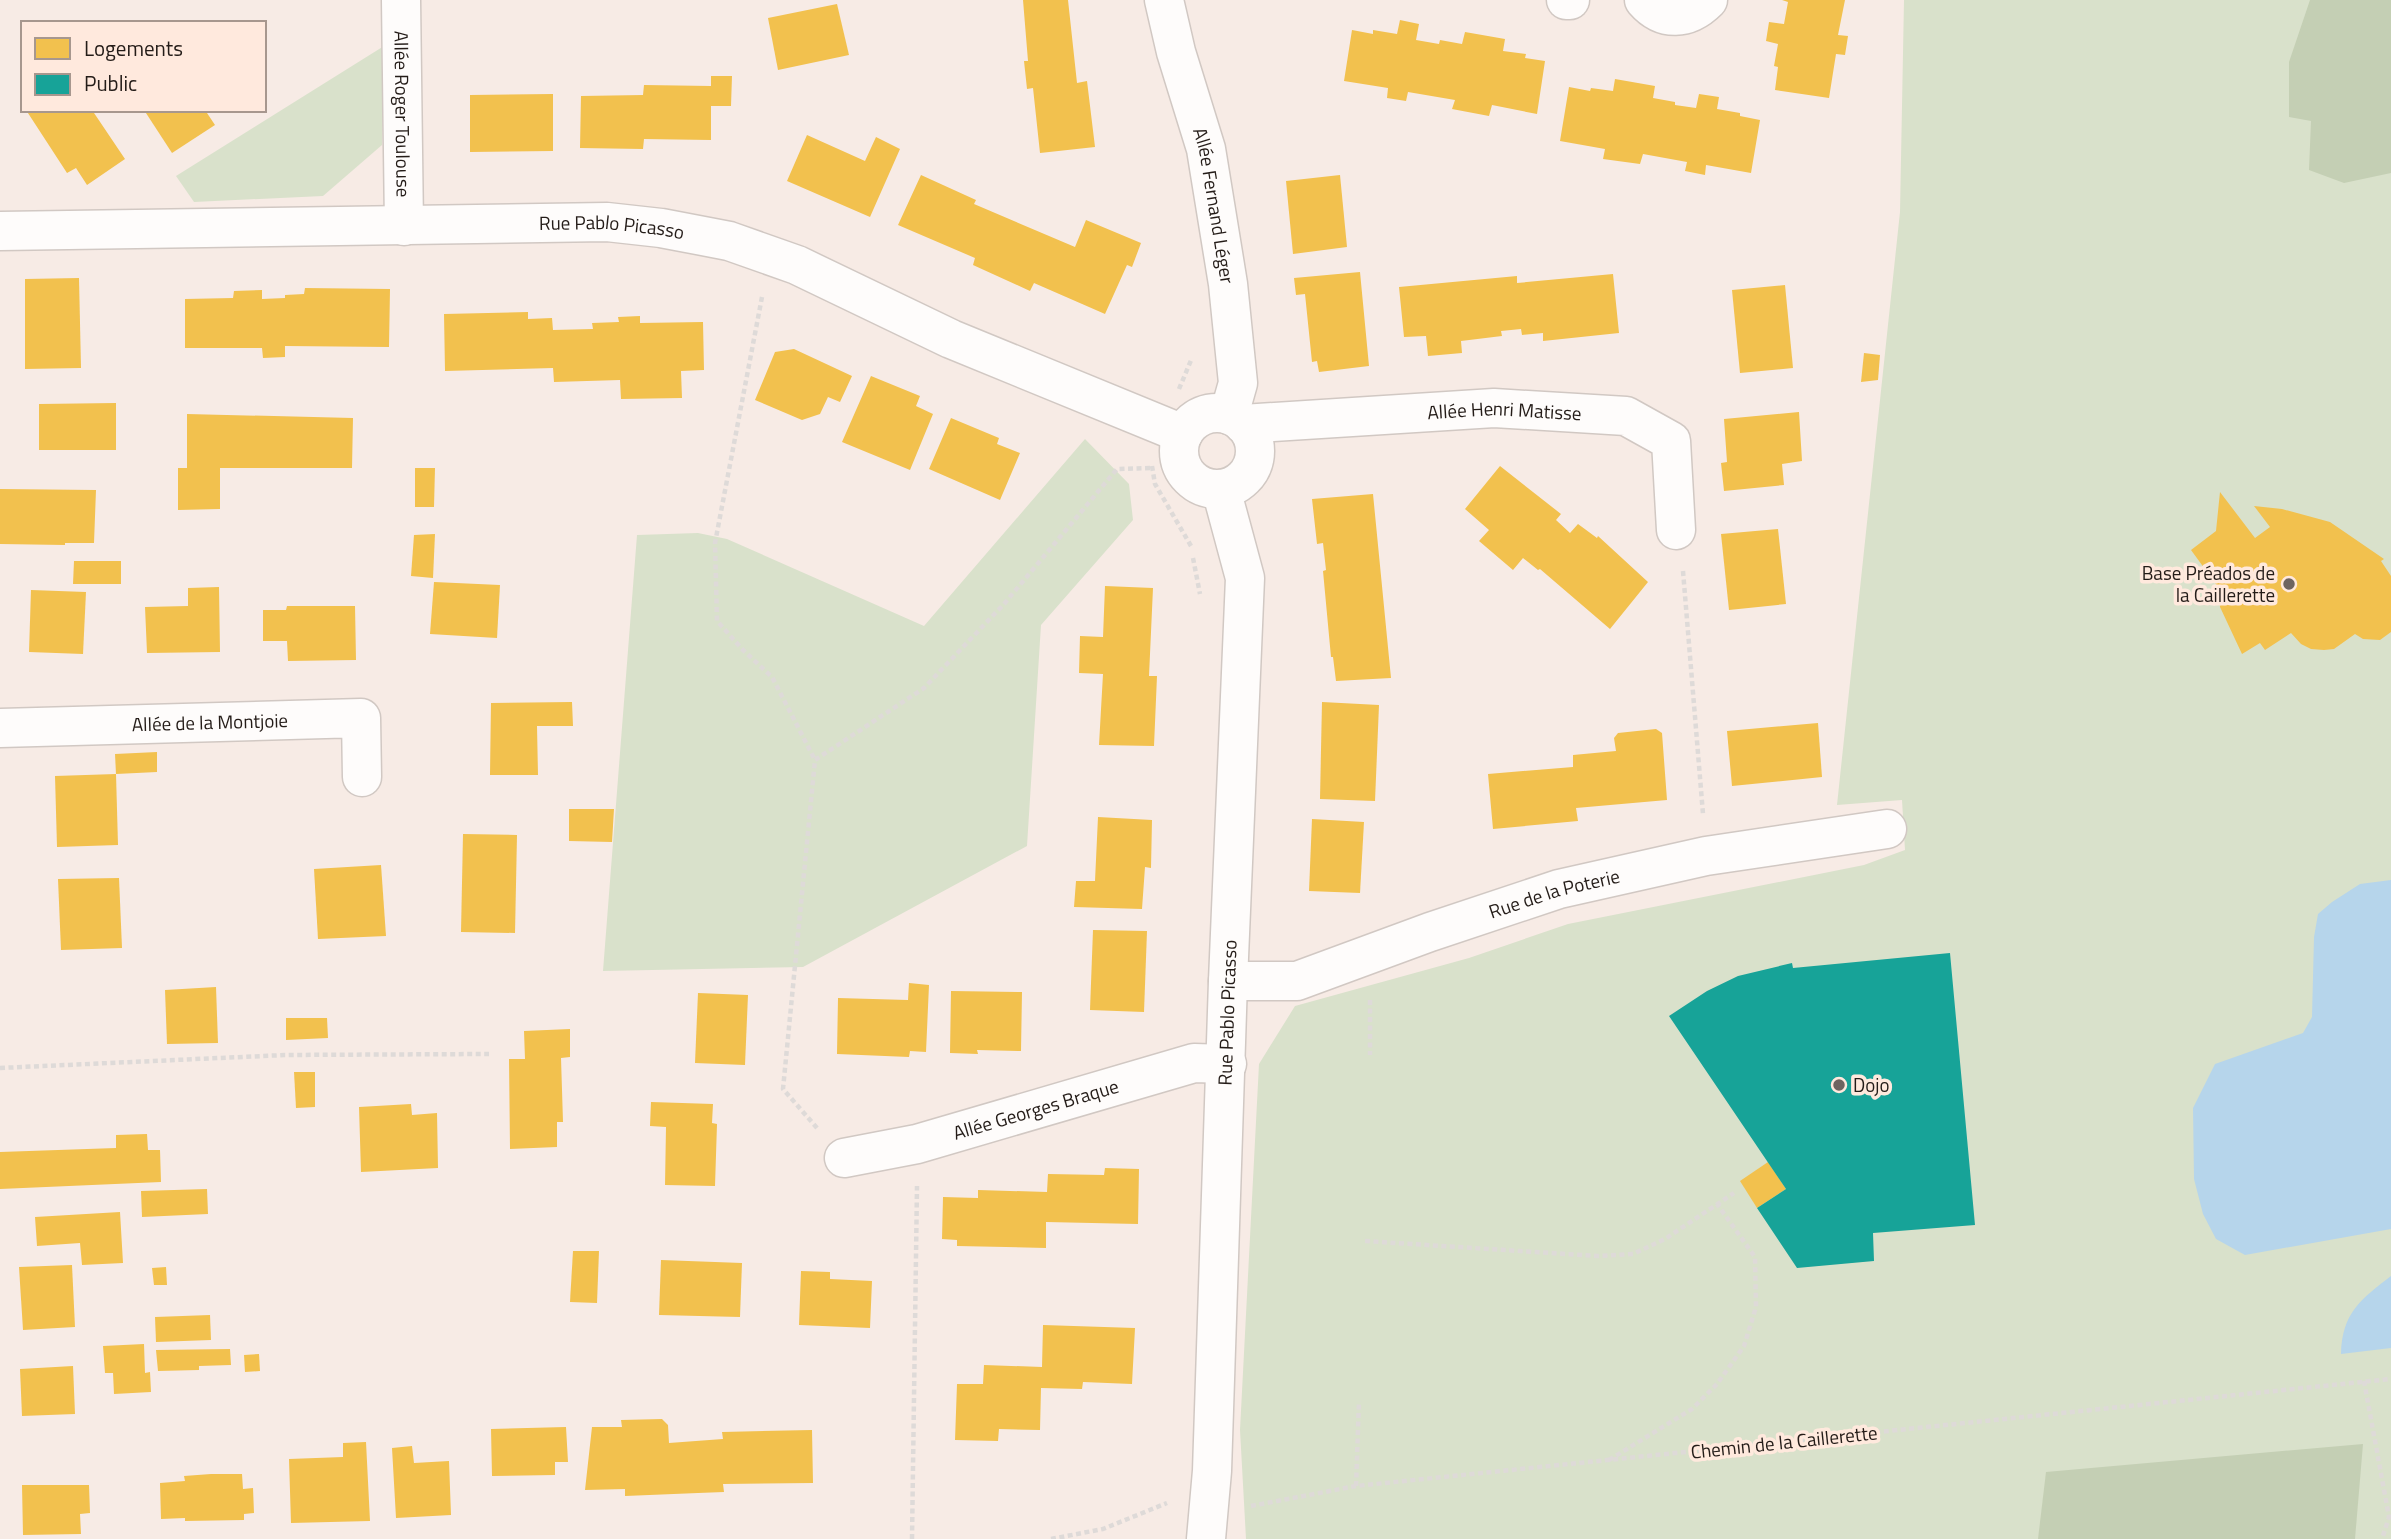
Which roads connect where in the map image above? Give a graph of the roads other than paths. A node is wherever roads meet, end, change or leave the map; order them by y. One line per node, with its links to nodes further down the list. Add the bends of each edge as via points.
1 (401, 0): 5 (street, Allée Roger Toulouse)
2 (1164, 0): 7 (street, Allée Fernand Léger, via 1206,149 1226,270 1238,383)
3 (1643, 0): 4 (street, via 1661,14 1674,17 1699,10)
4 (1708, 0)
5 (404, 226): 6 (street, Rue Pablo Picasso); 8 (street, Rue Pablo Picasso, via 607,222 729,241 797,265 951,339)
6 (0, 231)
7 (1236, 420): 8 (street, via 1217,414 1201,416); 9 (street, via 1251,435 1255,453 1241,481); 10 (street, Allée Henri Matisse, via 1493,408 1626,416 1671,441)
8 (1173, 429): 9 (street, via 1181,466 1191,480 1204,488)
9 (1221, 489): 14 (street, Rue Pablo Picasso, via 1245,578)
10 (1676, 530)
11 (0, 728): 12 (street, Allée de la Montjoie, via 361,718)
12 (362, 777)
13 (1887, 829): 14 (street, Rue de la Poterie, via 1706,856 1559,889 1297,981)
14 (1228, 981): 15 (street, Rue Pablo Picasso)
15 (1227, 1064): 16 (street, Allée Georges Braque, via 1194,1063 917,1144); 17 (street, Rue Pablo Picasso, via 1195,1500)
16 (844, 1158)
17 (1206, 1539)

